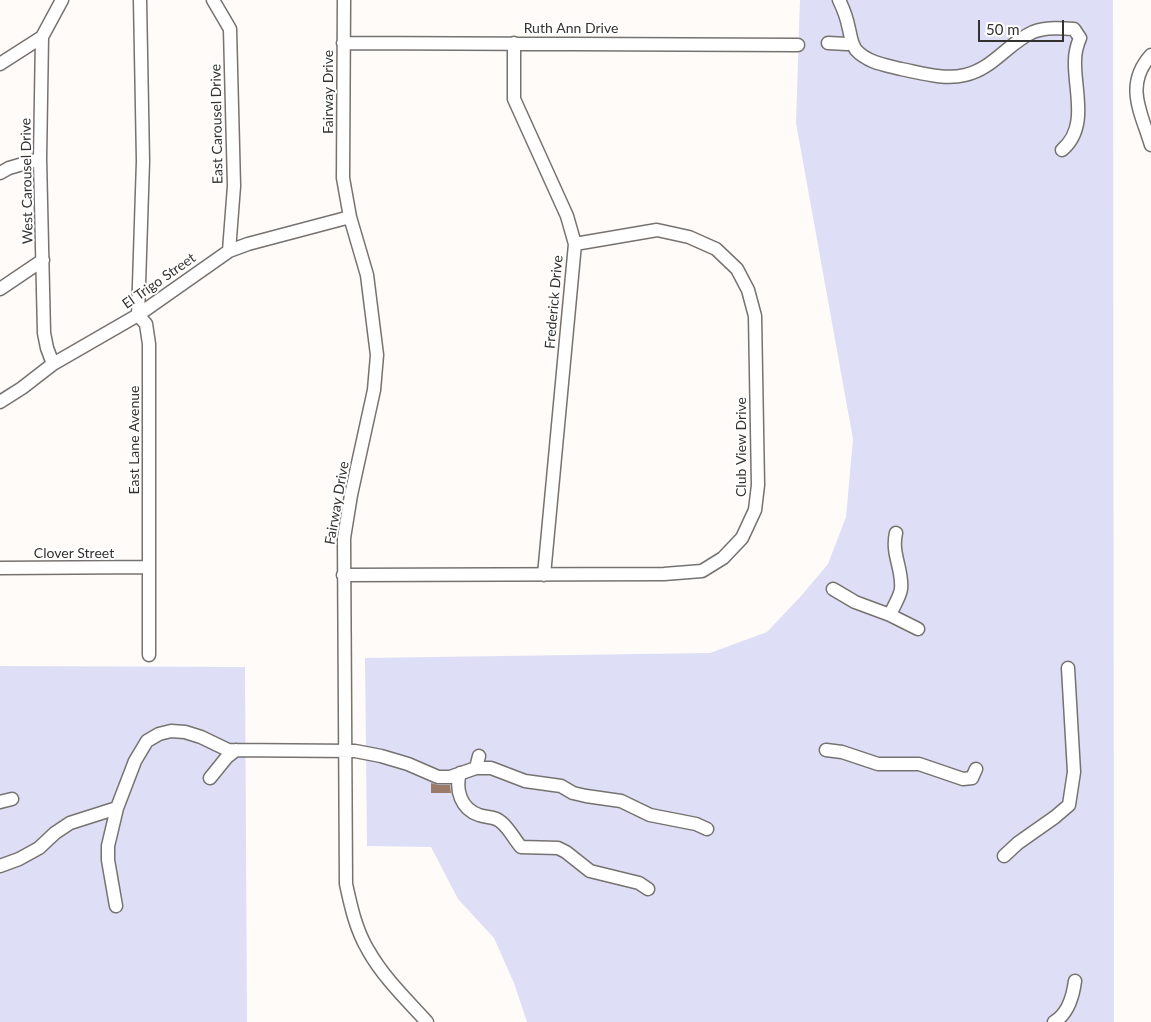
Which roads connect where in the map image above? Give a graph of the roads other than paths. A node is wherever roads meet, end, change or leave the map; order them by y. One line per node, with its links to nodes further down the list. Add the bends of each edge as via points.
1 (62, 0): 6 (street, West Carousel Drive)
2 (140, 0): 24 (street, via 143,161)
3 (213, 0): 21 (street, East Carousel Drive, via 230,28 234,186)
4 (344, 0): 7 (street, Fairway Drive)
5 (838, 0): 10 (street)
6 (42, 37): 14 (street); 17 (street, West Carousel Drive)
7 (343, 43): 8 (street, Ruth Ann Drive); 19 (street, Fairway Drive, via 343,178)
8 (514, 43): 11 (street, Ruth Ann Drive); 20 (street, Frederick Drive, via 514,99 567,216)
9 (828, 43): 10 (street)
10 (852, 43): 13 (street); 16 (street, via 856,50 880,64 926,75 957,76 978,71 1032,33 1047,28 1074,28 1080,38 1075,60 1078,112 1072,139)
11 (798, 45)
12 (1151, 55): 15 (street, via 1136,79 1136,95)
13 (854, 62)
14 (0, 64)
15 (1151, 146)
16 (1062, 150)
17 (40, 159): 18 (street); 22 (street, West Carousel Drive)
18 (0, 173)
19 (350, 217): 21 (street, El Trigo Street); 31 (street, Fairway Drive, via 366,275 377,355 374,390 344,538)
20 (575, 244): 30 (street, Frederick Drive); 30 (street, Club View Drive, via 657,230 689,237 716,249 736,269 748,290 754,316 758,485 755,510 742,538 723,558 702,571)
21 (229, 251): 24 (street, El Trigo Street)
22 (43, 260): 23 (street); 25 (street, West Carousel Drive, via 44,333)
23 (0, 289)
24 (138, 316): 25 (street, El Trigo Street); 28 (street, East Lane Avenue, via 146,324 149,344)
25 (53, 364): 26 (street, El Trigo Street)
26 (0, 402)
27 (896, 533): 33 (street, via 894,556 901,582)
28 (149, 567): 29 (street, Clover Street); 35 (street, East Lane Avenue)
29 (0, 568)
30 (544, 574): 31 (street, Club View Drive)
31 (343, 575): 39 (street, Fairway Drive)
32 (833, 588): 33 (street, via 855,602)
33 (890, 615): 34 (street)
34 (918, 629)
35 (149, 655)
36 (1068, 668): 46 (street, via 1074,772 1069,805)
37 (236, 750): 39 (street); 42 (street); 43 (street, via 228,750 185,732 159,734 146,741)
38 (826, 750): 40 (street, via 878,764 910,762 928,765 963,779 972,778)
39 (345, 751): 41 (street, via 381,756 438,777); 53 (street, Fairway Drive, via 346,884 353,916 368,950)
40 (976, 769)
41 (460, 774): 44 (street, via 477,762 525,781 561,786 586,796 620,801 650,815); 49 (street, via 457,791 464,805 470,812 502,822 521,851 558,848 590,871 639,883)
42 (210, 778)
43 (117, 808): 45 (street); 48 (street, via 70,823 39,848)
44 (707, 829)
45 (108, 846): 47 (street); 50 (street)
46 (1004, 856)
47 (100, 857)
48 (0, 866)
49 (648, 889)
50 (116, 906)
51 (1075, 982): 52 (street, via 1069,1004)
52 (1057, 1021)
53 (427, 1022)

